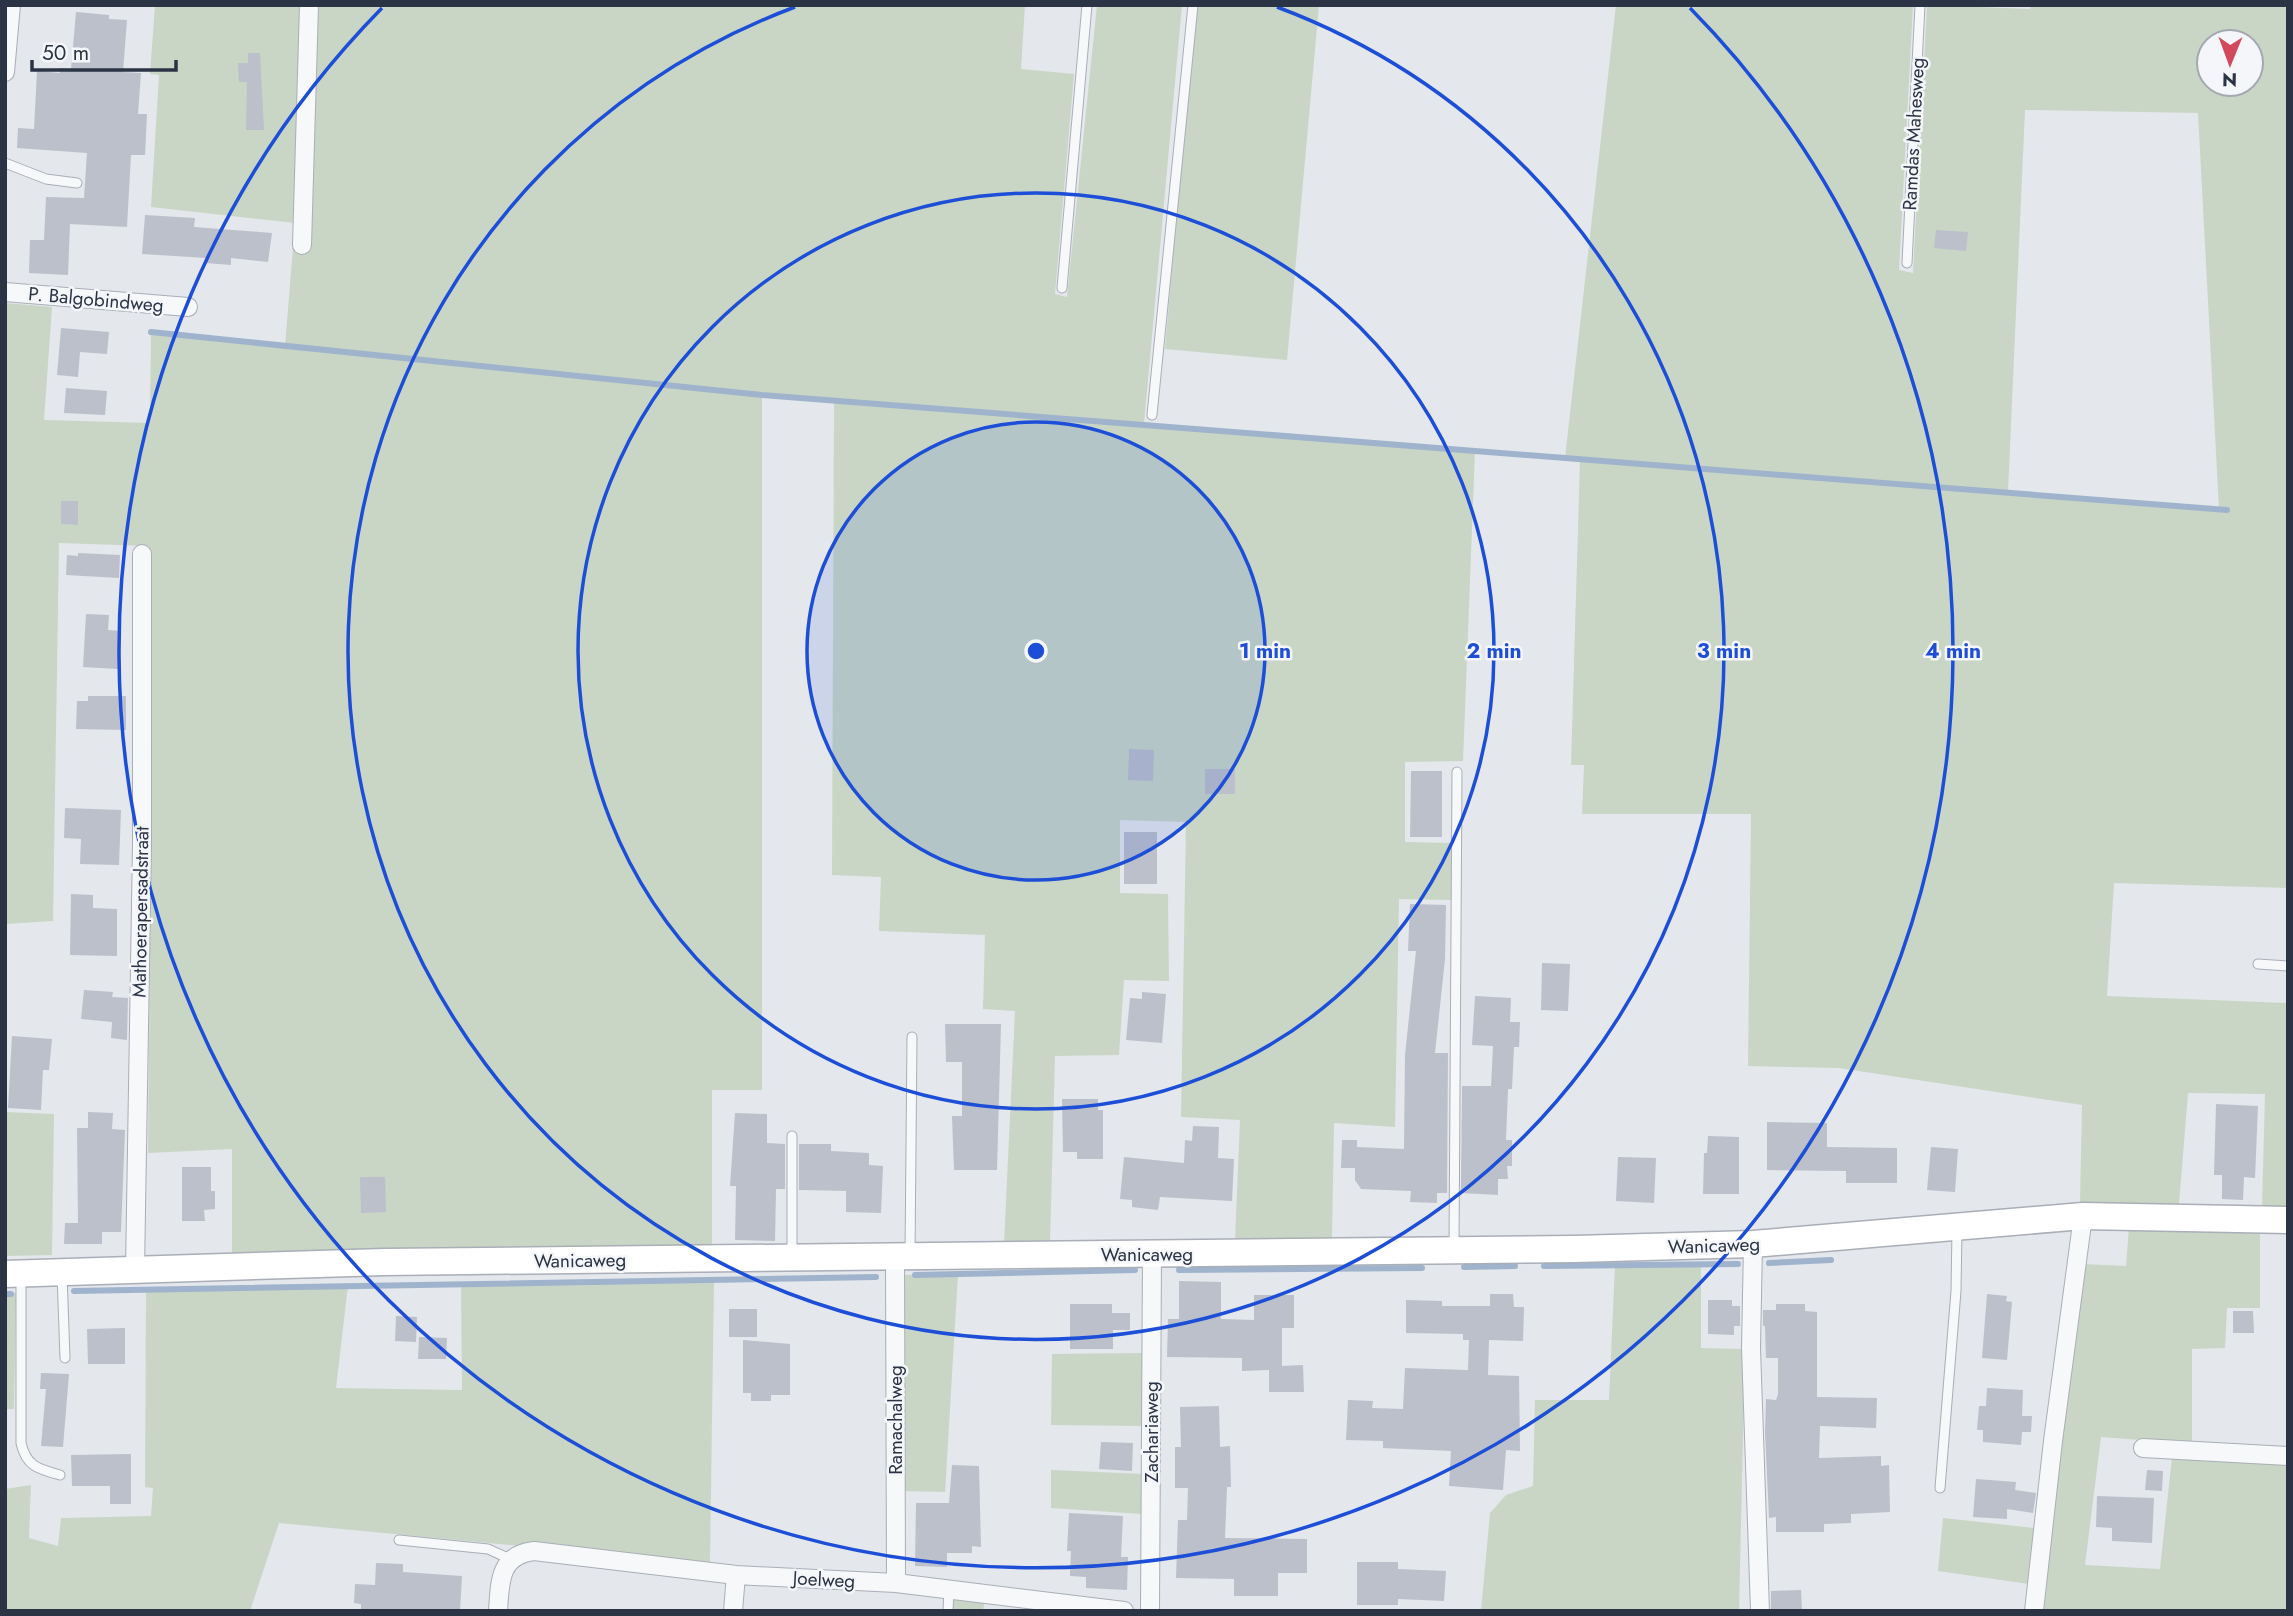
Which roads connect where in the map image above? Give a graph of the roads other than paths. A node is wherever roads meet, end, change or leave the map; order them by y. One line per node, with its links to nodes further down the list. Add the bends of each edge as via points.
1 (11, 5): 6 (street)
2 (309, 5): 9 (street)
3 (1087, 5): 11 (lane)
4 (1193, 5): 14 (lane)
5 (1920, 5): 10 (lane, Ramdas Mahesweg)
6 (5, 72)
7 (5, 163): 8 (lane, via 46,179)
8 (77, 183)
9 (302, 245)
10 (1907, 263)
11 (1062, 288)
12 (5, 292): 13 (street, P. Balgobindweg)
13 (188, 307)
14 (1152, 415)
15 (142, 555): 29 (street, Mathoerapersadstraat)
16 (1457, 772): 25 (lane)
17 (2258, 964): 18 (lane)
18 (2288, 966)
19 (912, 1037): 27 (lane, Ramachalweg)
20 (792, 1136): 28 (lane)
21 (2083, 1216): 22 (street, Wanicaweg); 23 (street, Wanicaweg); 48 (street)
22 (2288, 1220)
23 (1957, 1228): 24 (street, Wanicaweg); 36 (lane)
24 (1753, 1244): 25 (street, Wanicaweg); 47 (street, via 1751,1348)
25 (1454, 1251): 26 (street, Wanicaweg)
26 (1152, 1254): 27 (street, Wanicaweg); 46 (street, Zachariaweg)
27 (902, 1256): 28 (street, Wanicaweg); 40 (street, Ramachalweg)
28 (792, 1257): 29 (street, Wanicaweg)
29 (135, 1270): 30 (street, Wanicaweg)
30 (62, 1272): 31 (street, Wanicaweg); 32 (lane)
31 (13, 1273): 35 (lane, via 24,1456 34,1468)
32 (65, 1358)
33 (2143, 1448): 34 (street)
34 (2288, 1456)
35 (60, 1475)
36 (1940, 1488)
37 (399, 1540): 38 (lane)
38 (516, 1556): 39 (street, Joelweg); 42 (street, via 500,1576)
39 (736, 1575): 40 (street, Joelweg); 43 (street)
40 (896, 1583): 41 (street, Joelweg)
41 (948, 1589): 44 (lane); 45 (street, Joelweg)
42 (498, 1611)
43 (733, 1611)
44 (948, 1611)
45 (1124, 1611)
46 (1150, 1611)
47 (1760, 1611)
48 (2034, 1611)

